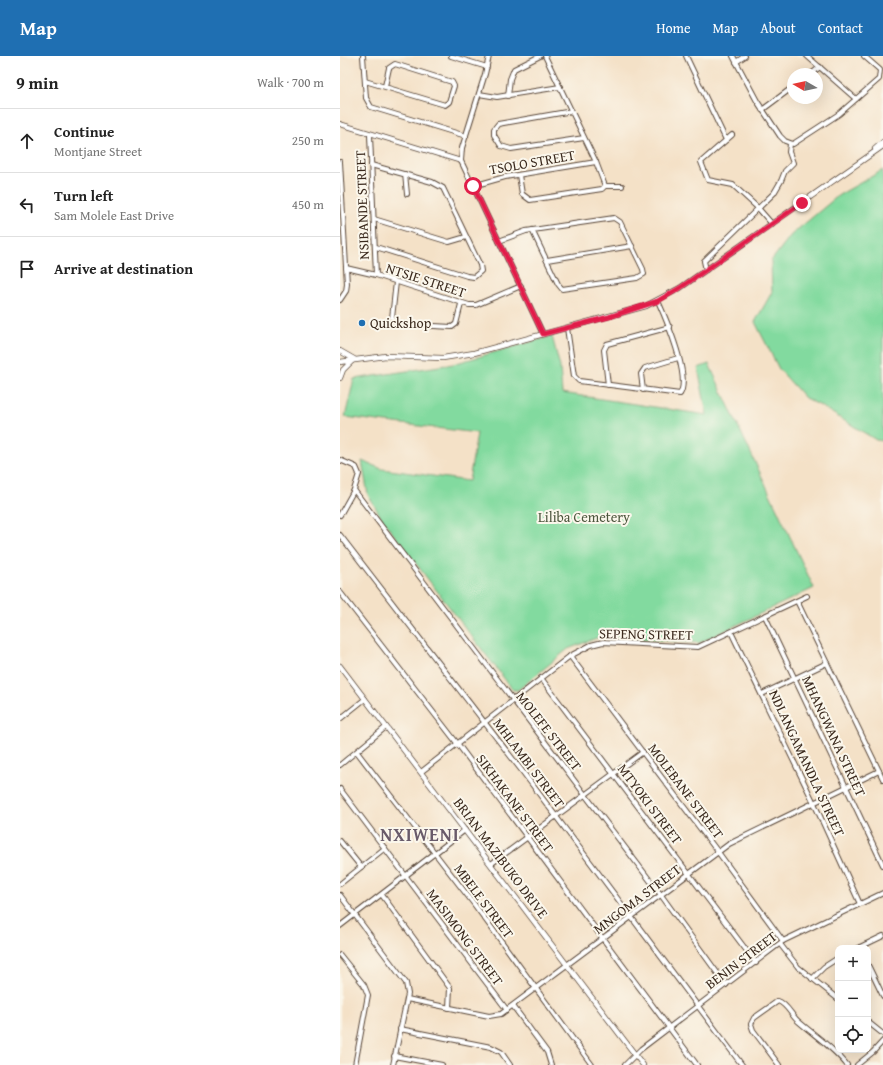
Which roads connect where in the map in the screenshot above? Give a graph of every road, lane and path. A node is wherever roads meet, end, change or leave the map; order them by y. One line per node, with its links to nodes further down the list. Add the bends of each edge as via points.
1 (363, 56): 14 (street)
2 (451, 56): 12 (street)
3 (488, 56): 12 (street)
4 (540, 56): 19 (street, via 514,69)
5 (545, 56): 16 (street)
6 (686, 56): 28 (street)
7 (734, 56): 11 (street)
8 (745, 56): 11 (street)
9 (807, 56): 13 (street)
10 (864, 56): 20 (street, via 878,68 880,77)
11 (736, 62): 21 (street)
12 (487, 67): 18 (street)
13 (820, 67): 20 (street)
14 (365, 81): 15 (street); 26 (street, via 366,98 371,107)
15 (385, 86): 15 (street, via 445,105 449,102 454,85 452,82 395,64 389,68)
16 (560, 87): 19 (street); 22 (street)
17 (787, 91): 21 (street)
18 (479, 94): 19 (street); 26 (street)
19 (508, 96)
20 (856, 99): 30 (street, via 803,139)
21 (762, 110): 30 (street, via 782,139)
22 (572, 112): 27 (street); 27 (street, via 498,124 494,129 494,135 501,146 511,149)
23 (340, 124): 25 (street)
24 (732, 134): 28 (street)
25 (370, 135): 33 (street); 36 (street, NSIBANDE STREET)
26 (466, 136): 33 (street)
27 (584, 138): 35 (street)
28 (726, 140): 43 (street, via 701,162 701,166 708,180 733,185)
29 (883, 142): 32 (street)
30 (790, 144): 43 (street, via 792,164 785,171 774,193)
31 (883, 146): 32 (street)
32 (871, 153): 45 (street)
33 (461, 161): 40 (street)
34 (340, 162): 52 (street)
35 (596, 162): 38 (street, TSOLO STREET); 39 (street)
36 (371, 165): 37 (street); 44 (street, NSIBANDE STREET)
37 (405, 174): 42 (street); 47 (street, via 443,188)
38 (519, 175): 39 (street, via 522,194 530,200 602,189); 40 (street, TSOLO STREET)
39 (605, 185): 41 (street)
40 (473, 186): 48 (street)
41 (622, 186)
42 (407, 194)
43 (758, 208): 45 (street); 53 (street, via 704,261)
44 (374, 219): 47 (street, via 449,242); 50 (street, NSIBANDE STREET)
45 (772, 224): 53 (street)
46 (532, 230): 48 (street); 49 (street, via 614,218 620,222); 51 (street)
47 (466, 236): 50 (street, via 481,268 479,274 474,277)
48 (499, 241): 56 (street)
49 (632, 246): 51 (street); 51 (street, via 644,269 644,274 637,278 562,289)
50 (376, 247): 54 (street, NSIBANDE STREET)
51 (547, 260)
52 (346, 268): 54 (street, NTSIE STREET); 57 (street, via 346,291)
53 (706, 270): 58 (street)
54 (376, 275): 55 (street, NTSIE STREET)
55 (396, 282): 59 (street, NTSIE STREET); 59 (street, via 392,318 397,324 452,327 456,324)
56 (521, 286): 59 (street, NTSIE STREET, via 476,305); 62 (street)
57 (340, 300)
58 (658, 301): 60 (street); 61 (street)
59 (461, 304)
60 (670, 327): 64 (street); 68 (street, via 607,344 604,350)
61 (566, 328): 62 (street); 68 (street, via 575,377 579,381)
62 (543, 334): 65 (street, via 474,353 443,358 386,356)
63 (340, 351): 65 (street)
64 (678, 358): 69 (street, via 645,368 641,374); 69 (street, via 683,384 680,394)
65 (355, 360): 66 (street); 67 (street, via 343,370)
66 (340, 362)
67 (340, 378)
68 (608, 385): 69 (street)
69 (643, 390)
70 (340, 460): 71 (street, via 359,470)
71 (354, 490): 72 (street); 86 (street, MOLEFE STREET)
72 (340, 515)
73 (340, 536): 88 (street, MHLAMBI STREET)
74 (340, 592): 90 (street, SIKHAKANE STREET)
75 (807, 596): 76 (street, SEPENG STREET)
76 (797, 601): 77 (street, SEPENG STREET); 80 (street)
77 (765, 616): 78 (street, SEPENG STREET); 83 (street, MHANGWANA STREET)
78 (731, 632): 79 (street, SEPENG STREET, via 698,646 603,642); 84 (street, NDLANGAMANDLA STREET)
79 (570, 656): 82 (street, SEPENG STREET); 92 (street, MOLEBANE STREET)
80 (827, 663): 83 (street); 94 (street)
81 (340, 666): 85 (street, BRIAN MAZIBUKO DRIVE)
82 (541, 678): 86 (street, SEPENG STREET); 96 (street, MTYOKI STREET)
83 (795, 678): 84 (street); 98 (street, MHANGWANA STREET)
84 (762, 694): 101 (street, NDLANGAMANDLA STREET)
85 (365, 699): 87 (street); 89 (street, BRIAN MAZIBUKO DRIVE)
86 (513, 701): 88 (street, SEPENG STREET); 100 (street, MOLEFE STREET)
87 (340, 719)
88 (485, 723): 90 (street, SEPENG STREET); 102 (street, MHLAMBI STREET)
89 (386, 727): 91 (street); 95 (street, BRIAN MAZIBUKO DRIVE)
90 (457, 743): 95 (street, SEPENG STREET); 104 (street, SIKHAKANE STREET)
91 (357, 752): 93 (street); 108 (street, MBELE STREET)
92 (643, 752): 96 (street); 107 (street, MOLEBANE STREET)
93 (340, 765)
94 (879, 771): 97 (street); 98 (street, MNGOMA STREET)
95 (420, 772): 103 (street, BRIAN MAZIBUKO DRIVE)
96 (614, 774): 100 (street); 112 (street, MTYOKI STREET)
97 (883, 779)
98 (846, 788): 101 (street, MNGOMA STREET); 110 (street, MHANGWANA STREET)
99 (340, 789): 106 (street, MASIMONG STREET)
100 (585, 795): 102 (street); 118 (street, MOLEFE STREET)
101 (814, 803): 107 (street, MNGOMA STREET, via 739,838); 119 (street, NDLANGAMANDLA STREET)
102 (556, 816): 104 (street); 121 (street, MHLAMBI STREET)
103 (465, 830): 108 (street); 109 (street, BRIAN MAZIBUKO DRIVE)
104 (527, 838): 109 (street); 124 (street, SIKHAKANE STREET)
105 (340, 841): 111 (street)
106 (385, 848): 111 (street); 113 (street, MASIMONG STREET)
107 (718, 852): 112 (street, MNGOMA STREET); 125 (street, MOLEBANE STREET)
108 (435, 853): 113 (street); 134 (street, MBELE STREET)
109 (491, 864): 130 (street, BRIAN MAZIBUKO DRIVE)
110 (883, 865)
111 (361, 867): 114 (street)
112 (688, 874): 118 (street, MNGOMA STREET); 129 (street, MTYOKI STREET)
113 (406, 876): 117 (street); 141 (street, MASIMONG STREET)
114 (340, 884)
115 (883, 893): 119 (street, BENIN STREET)
116 (340, 895): 120 (street)
117 (382, 895): 120 (street); 140 (street, via 450,988)
118 (661, 895): 121 (street, MNGOMA STREET); 133 (street, MOLEFE STREET)
119 (860, 904): 125 (street, BENIN STREET)
120 (355, 914): 122 (street); 137 (street, via 404,978 408,988)
121 (632, 918): 124 (street, MNGOMA STREET); 139 (street, MHLAMBI STREET)
122 (340, 926)
123 (883, 936): 126 (street)
124 (602, 938): 130 (street, MNGOMA STREET); 143 (street, SIKHAKANE STREET)
125 (781, 942): 129 (street, BENIN STREET); 132 (street, MOLEBANE STREET, via 791,959)
126 (865, 945)
127 (340, 955): 149 (street, via 364,985 368,995)
128 (835, 960): 132 (street)
129 (756, 963): 133 (street, BENIN STREET)
130 (567, 964): 134 (street, MNGOMA STREET); 147 (street, BRIAN MAZIBUKO DRIVE)
131 (871, 972): 135 (street)
132 (812, 978): 136 (street, MOLEBANE STREET)
133 (726, 986): 139 (street, BENIN STREET)
134 (535, 989): 138 (street, MNGOMA STREET); 154 (street, MBELE STREET)
135 (883, 996)
136 (835, 997)
137 (407, 999): 140 (street, MNGOMA STREET); 144 (street)
138 (514, 1006): 141 (street, MNGOMA STREET); 153 (street, via 547,1052)
139 (698, 1006): 143 (street, BENIN STREET); 158 (street, MHLAMBI STREET)
140 (449, 1008): 141 (street, MNGOMA STREET, via 492,1016)
141 (507, 1010)
142 (871, 1024): 145 (street)
143 (670, 1028): 147 (street, BENIN STREET); 157 (street, SIKHAKANE STREET)
144 (400, 1029): 148 (street); 152 (street, via 491,1047 501,1052)
145 (883, 1034)
146 (883, 1041): 161 (street)
147 (635, 1054): 155 (street, BENIN STREET); 156 (street, BRIAN MAZIBUKO DRIVE)
148 (394, 1056): 150 (street); 151 (street)
149 (355, 1065)
150 (392, 1065)
151 (442, 1065)
152 (510, 1065)
153 (551, 1065)
154 (592, 1065)
155 (625, 1065)
156 (643, 1065)
157 (697, 1065)
158 (742, 1065)
159 (779, 1065): 160 (street, via 751,1024 754,1018 778,1002 833,1049)
160 (847, 1065)
161 (857, 1065)

